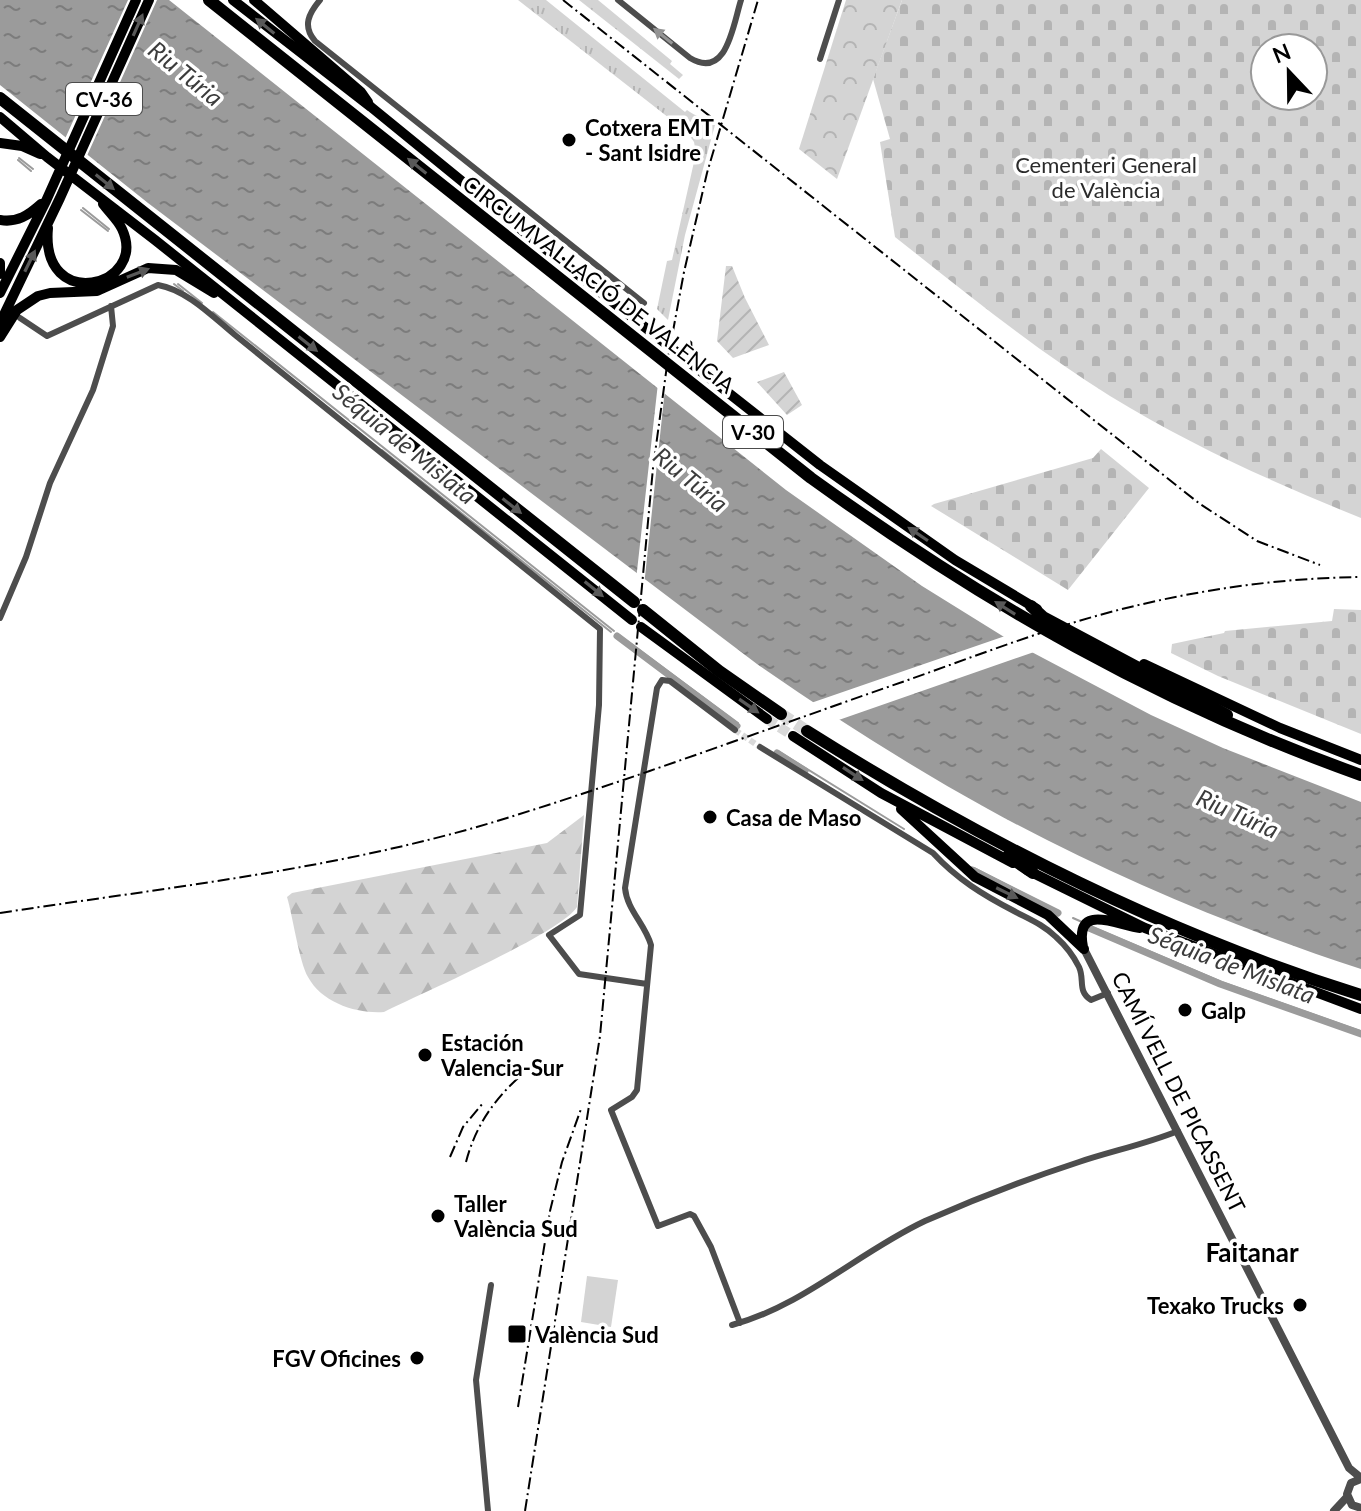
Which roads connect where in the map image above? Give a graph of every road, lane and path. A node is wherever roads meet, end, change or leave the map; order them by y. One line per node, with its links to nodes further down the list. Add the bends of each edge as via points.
1 (136, 0): 18 (highway, CV-36)
2 (149, 0): 21 (highway, CV-36, one-way to 2)
3 (209, 0): 40 (highway, CIRCUMVAL·LACIÓ DE VALÈNCIA / V-30, one-way to 3, via 1274,743 1108,666 1037,628 874,524)
4 (233, 0): 14 (highway, CIRCUMVAL·LACIÓ DE VALÈNCIA / V-30, one-way to 4)
5 (254, 0): 11 (highway)
6 (267, 0): 11 (highway)
7 (320, 0): 26 (street, via 307,22 315,41)
8 (618, 0): 9 (street, one-way to 8, via 725,53 711,63 694,61)
9 (741, 0)
10 (839, 0): 12 (street)
11 (281, 22): 14 (highway, via 361,92)
12 (820, 59)
13 (0, 98): 33 (highway, one-way to 33, via 719,671)
14 (371, 107): 31 (highway, CIRCUMVAL·LACIÓ DE VALÈNCIA / V-30, one-way to 14, via 820,465)
15 (0, 117): 17 (highway)
16 (0, 143): 17 (highway)
17 (47, 157): 19 (highway)
18 (48, 196): 20 (highway, via 26,217); 24 (highway, CV-36)
19 (97, 197): 21 (highway, via 125,239 124,260 105,279 87,285 60,273 48,248); 25 (highway)
20 (0, 220)
21 (49, 222): 29 (highway, CV-36, one-way to 21)
22 (0, 263): 23 (highway)
23 (0, 274)
24 (0, 293)
25 (226, 297): 30 (highway, one-way to 25, via 17,310 38,296 97,291 148,268 176,270); 34 (highway, one-way to 34, via 637,623)
26 (644, 303)
27 (111, 306): 28 (street, via 47,336); 32 (street, via 113,326 93,390 50,483); 45 (street, via 158,285 186,297 600,629 599,705 580,915 549,935 579,974)
28 (20, 318)
29 (0, 323)
30 (0, 337)
31 (1031, 606): 39 (highway, CIRCUMVAL·LACIÓ DE VALÈNCIA / V-30, via 1196,690); 40 (highway, via 1228,716)
32 (0, 618)
33 (781, 714)
34 (767, 719)
35 (735, 730): 45 (street, via 670,681 662,680 657,688 625,888 651,945)
36 (807, 731): 41 (highway)
37 (793, 736): 41 (highway, one-way to 41)
38 (760, 747): 46 (street, via 933,853 971,887 1054,934 1078,965 1085,995 1091,1000)
39 (1361, 760)
40 (1357, 774)
41 (884, 787): 42 (highway); 44 (highway, one-way to 44, via 975,877 1048,915); 47 (highway, via 1123,903)
42 (1033, 873): 43 (highway)
43 (1145, 928): 44 (highway, via 1095,919 1082,932); 48 (highway)
44 (1084, 949): 46 (street, CAMÍ VELL DE PICASSENT)
45 (647, 984): 51 (street, via 637,1090 611,1110 658,1226 694,1216)
46 (1108, 993): 49 (street, CAMÍ VELL DE PICASSENT)
47 (1361, 995)
48 (1361, 1009)
49 (1178, 1131): 51 (street, via 942,1214); 53 (street, CAMÍ VELL DE PICASSENT)
50 (491, 1285): 58 (street, via 476,1380)
51 (740, 1323): 52 (street)
52 (732, 1325)
53 (1349, 1468): 54 (street, CAMÍ VELL DE PICASSENT); 55 (street, CAMÍ VELL DE PICASSENT)
54 (1361, 1479): 55 (street)
55 (1348, 1487): 56 (street, CAMÍ VELL DE PICASSENT)
56 (1347, 1497): 57 (street); 59 (street)
57 (1359, 1508): 60 (street)
58 (488, 1511)
59 (1334, 1511)
60 (1346, 1511)

